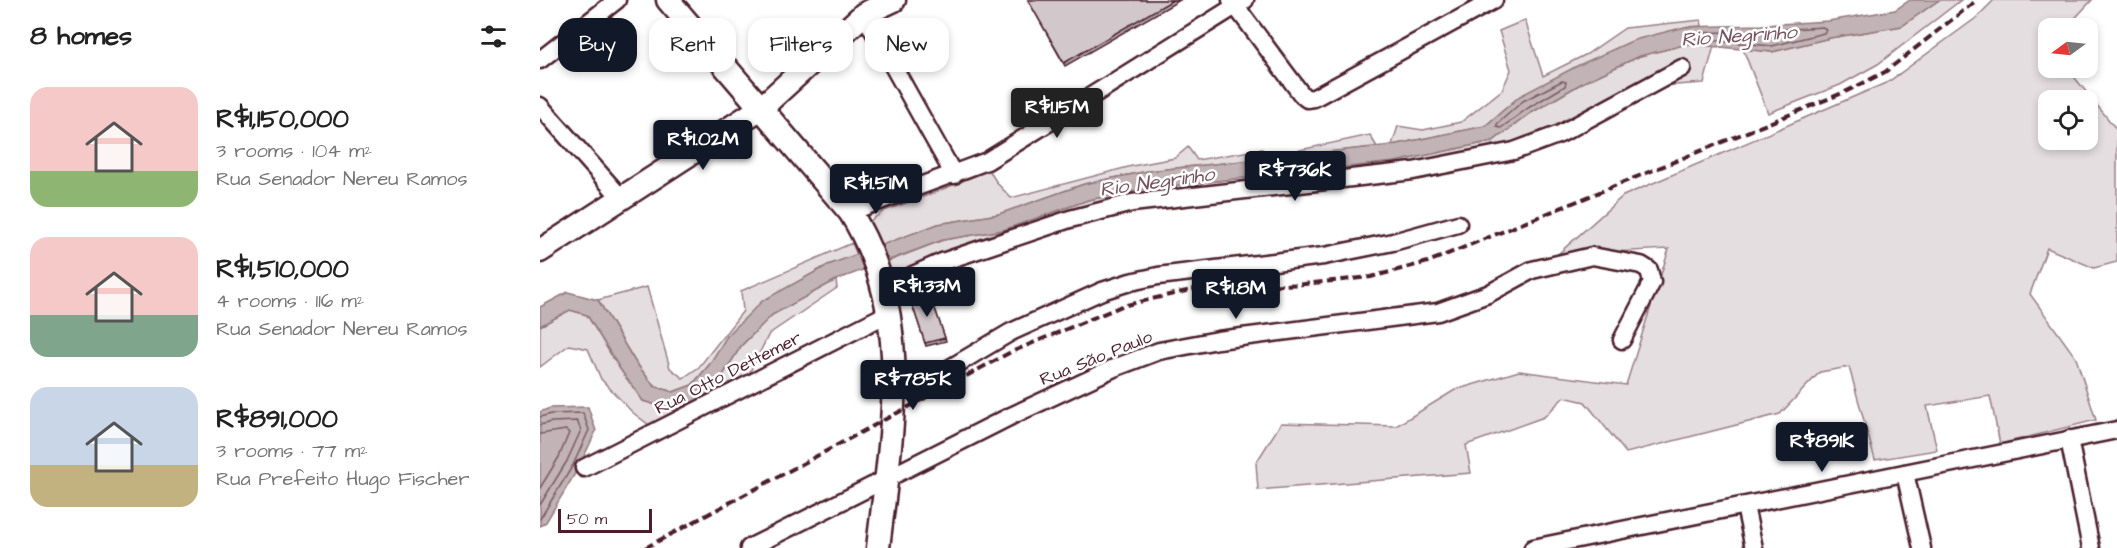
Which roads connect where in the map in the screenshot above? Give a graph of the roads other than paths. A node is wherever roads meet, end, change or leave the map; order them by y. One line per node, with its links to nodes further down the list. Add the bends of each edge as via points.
1 (617, 0): 7 (street)
2 (668, 0): 10 (main road)
3 (890, 0): 6 (main road)
4 (1494, 0): 5 (street, via 1307,99)
5 (1237, 2): 11 (street, via 1002,153)
6 (864, 14): 10 (main road); 11 (street)
7 (540, 60)
8 (1682, 68): 16 (street, via 1560,134 1514,151 1413,171 1132,203 1070,219)
9 (540, 106): 12 (street)
10 (761, 108): 12 (main road); 13 (main road)
11 (954, 174): 13 (street)
12 (622, 199): 15 (main road)
13 (850, 212): 16 (main road)
14 (1458, 224): 19 (street, via 1323,256 1130,282 1011,332 940,374 918,380)
15 (540, 251)
16 (883, 284): 17 (main road)
17 (889, 313): 19 (main road); 22 (street, Rua Otto Dettemer)
18 (1622, 340): 24 (street, Rua São Paulo, via 1652,282 1649,270 1592,256 1532,270 1488,294 1438,312 1218,340 1142,357 1099,374)
19 (895, 379): 24 (main road)
20 (2117, 430): 21 (street)
21 (2070, 439): 23 (street); 32 (street)
22 (584, 468)
23 (1905, 473): 25 (street); 31 (street)
24 (886, 478): 27 (street, Rua São Paulo); 28 (main road)
25 (1745, 506): 26 (street); 30 (street)
26 (1584, 543): 29 (street)
27 (749, 548)
28 (878, 548)
29 (1533, 548)
30 (1754, 548)
31 (1922, 548)
32 (2091, 548)

